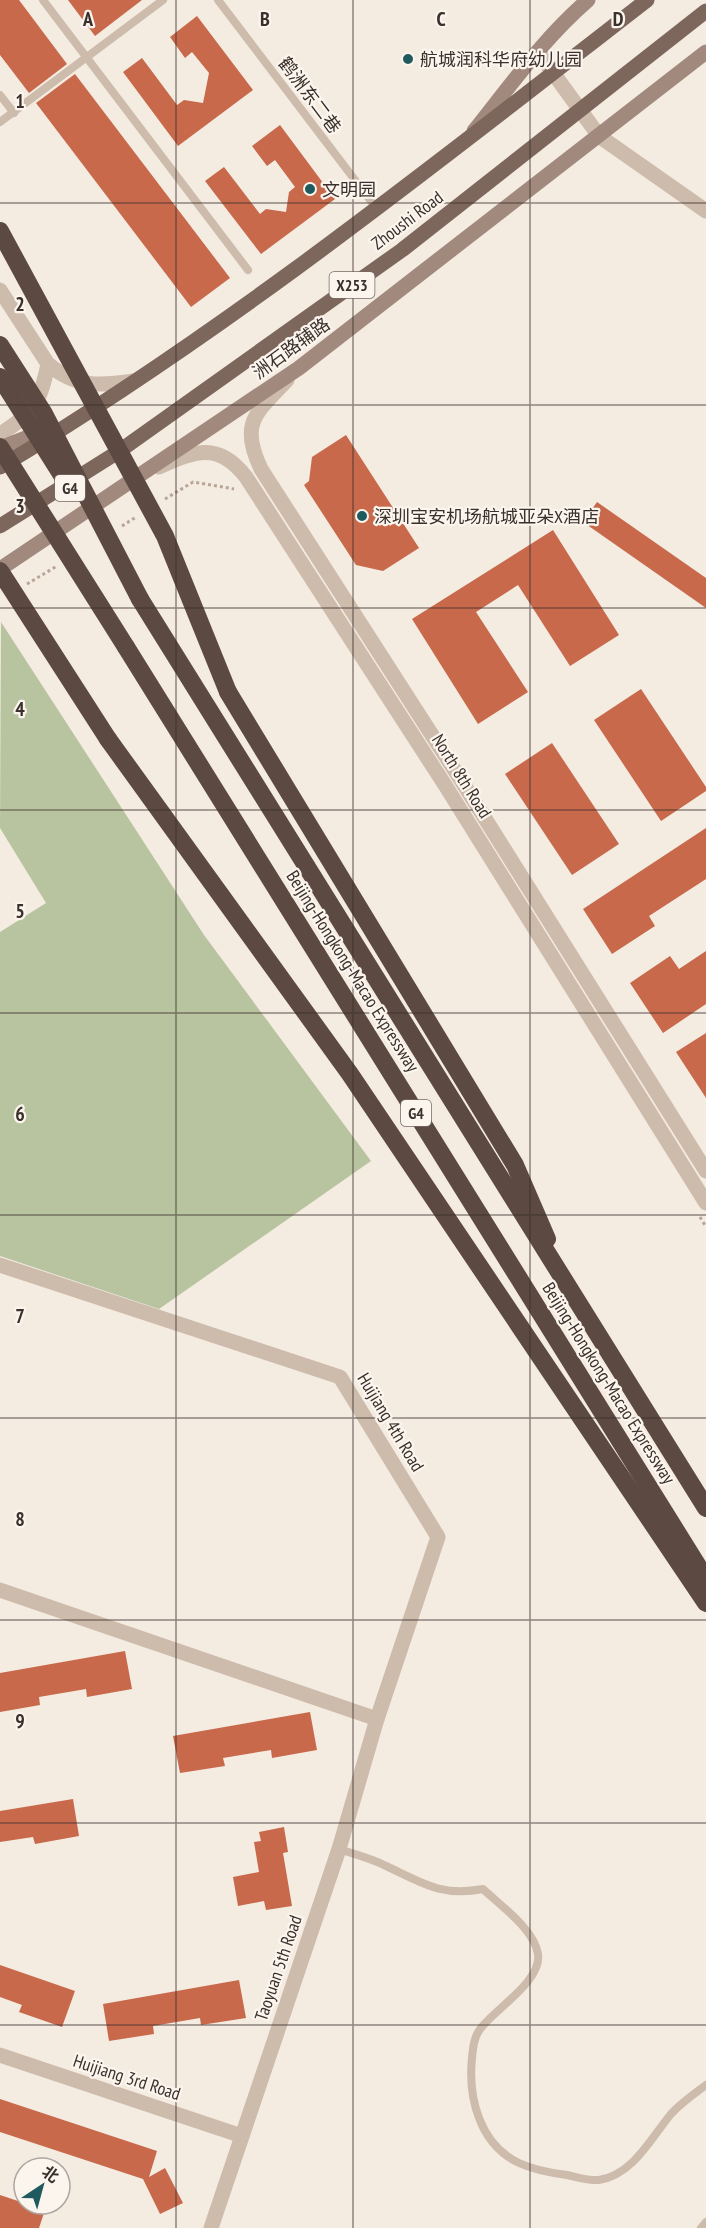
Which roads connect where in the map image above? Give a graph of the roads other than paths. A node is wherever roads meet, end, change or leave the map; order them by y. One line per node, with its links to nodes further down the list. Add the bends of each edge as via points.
1 (44, 0): 9 (lane)
2 (163, 0): 9 (lane)
3 (218, 0): 17 (lane, 鹤洲东二巷)
4 (588, 0): 7 (main road)
5 (647, 0): 10 (main road, Zhoushi Road / X253)
6 (706, 11): 12 (main road, Zhoushi Road / X253)
7 (538, 52): 10 (street); 16 (main road)
8 (706, 52): 15 (main road, 洲石路辅路)
9 (87, 57): 13 (lane); 20 (lane)
10 (553, 73): 12 (street); 16 (main road, Zhoushi Road / X253)
11 (0, 95): 13 (lane)
12 (580, 110): 15 (street); 32 (main road, Zhoushi Road / X253, via 392,257 118,452)
13 (14, 112): 14 (lane)
14 (0, 122)
15 (599, 135): 18 (street); 24 (main road, 洲石路辅路)
16 (467, 139): 17 (main road, Zhoushi Road / X253)
17 (377, 209): 26 (main road, Zhoushi Road / X253)
18 (706, 211)
19 (0, 231): 38 (highway, bridge, via 165,536 228,692 515,1165)
20 (248, 270)
21 (0, 290): 23 (street)
22 (0, 345): 34 (highway, bridge, via 43,412)
23 (48, 364): 26 (street, via 71,380 100,386); 28 (street, via 42,394 32,411)
24 (299, 368): 31 (main road, 洲石路辅路); 35 (street, North 8th Road, via 266,402 249,431 250,447 261,469)
25 (0, 376): 34 (highway, Beijing-Hongkong-Macao Expressway / G4, bridge)
26 (134, 381): 27 (main road, Zhoushi Road / X253)
27 (88, 414): 29 (main road); 30 (main road, Zhoushi Road / X253)
28 (0, 434)
29 (0, 447): 40 (highway, Beijing-Hongkong-Macao Expressway / G4, bridge)
30 (0, 467)
31 (137, 477): 33 (main road, 洲石路辅路); 36 (street, North 8th Road, via 198,452 211,452 237,464 452,795)
32 (0, 526)
33 (0, 570): 42 (highway, bridge, via 108,739 350,1074)
34 (140, 599): 38 (highway, Beijing-Hongkong-Macao Expressway / G4)
35 (706, 1171)
36 (703, 1210)
37 (0, 1265): 43 (street, Huijiang 4th Road, via 340,1377 438,1537)
38 (570, 1293): 39 (highway, Beijing-Hongkong-Macao Expressway / G4)
39 (706, 1508)
40 (706, 1579)
41 (0, 1590): 43 (street)
42 (706, 1603)
43 (377, 1719): 44 (street, Taoyuan 5th Road)
44 (339, 1849): 46 (lane, via 383,1864 437,1890 483,1889 520,1925 536,1947 536,1968 515,1995 479,2029 473,2047 470,2091 474,2109 492,2142 505,2155 527,2166 560,2174 595,2180 615,2175 644,2149 678,2107); 47 (street, Taoyuan 5th Road)
45 (0, 2055): 47 (street, Huijiang 3rd Road)
46 (706, 2085)
47 (242, 2136): 49 (street, Taoyuan 5th Road)
48 (706, 2222): 50 (lane)
49 (211, 2228)
50 (701, 2228)

